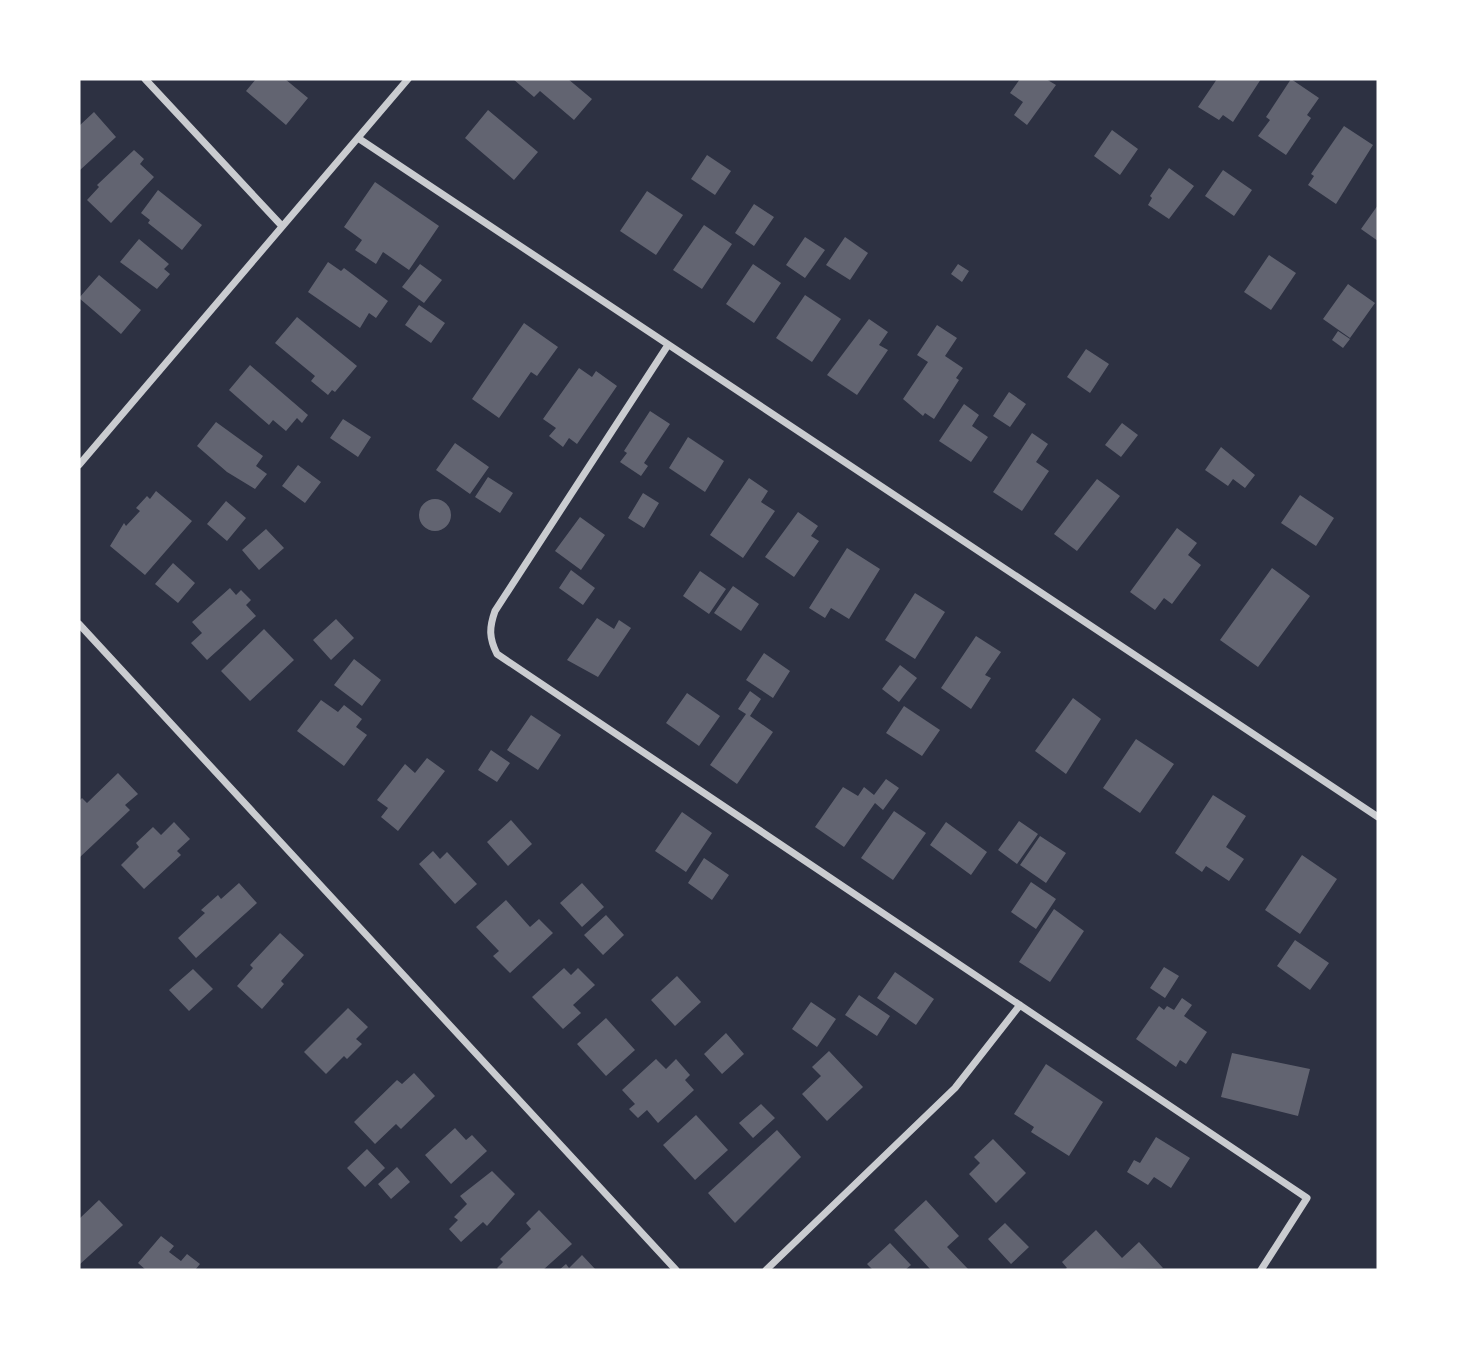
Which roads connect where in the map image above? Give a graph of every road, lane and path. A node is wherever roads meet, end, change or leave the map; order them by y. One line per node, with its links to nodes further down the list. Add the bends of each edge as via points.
1 (145, 79): 4 (street)
2 (408, 79): 3 (street)
3 (358, 138): 4 (street); 5 (street)
4 (281, 225): 6 (street)
5 (668, 345): 8 (street); 9 (street, via 495,611 490,640 496,654)
6 (79, 465)
7 (79, 624): 10 (street)
8 (1378, 817)
9 (1020, 1005): 11 (street, via 955,1088); 12 (street, via 1307,1198)
10 (677, 1270)
11 (766, 1270)
12 (1261, 1270)

